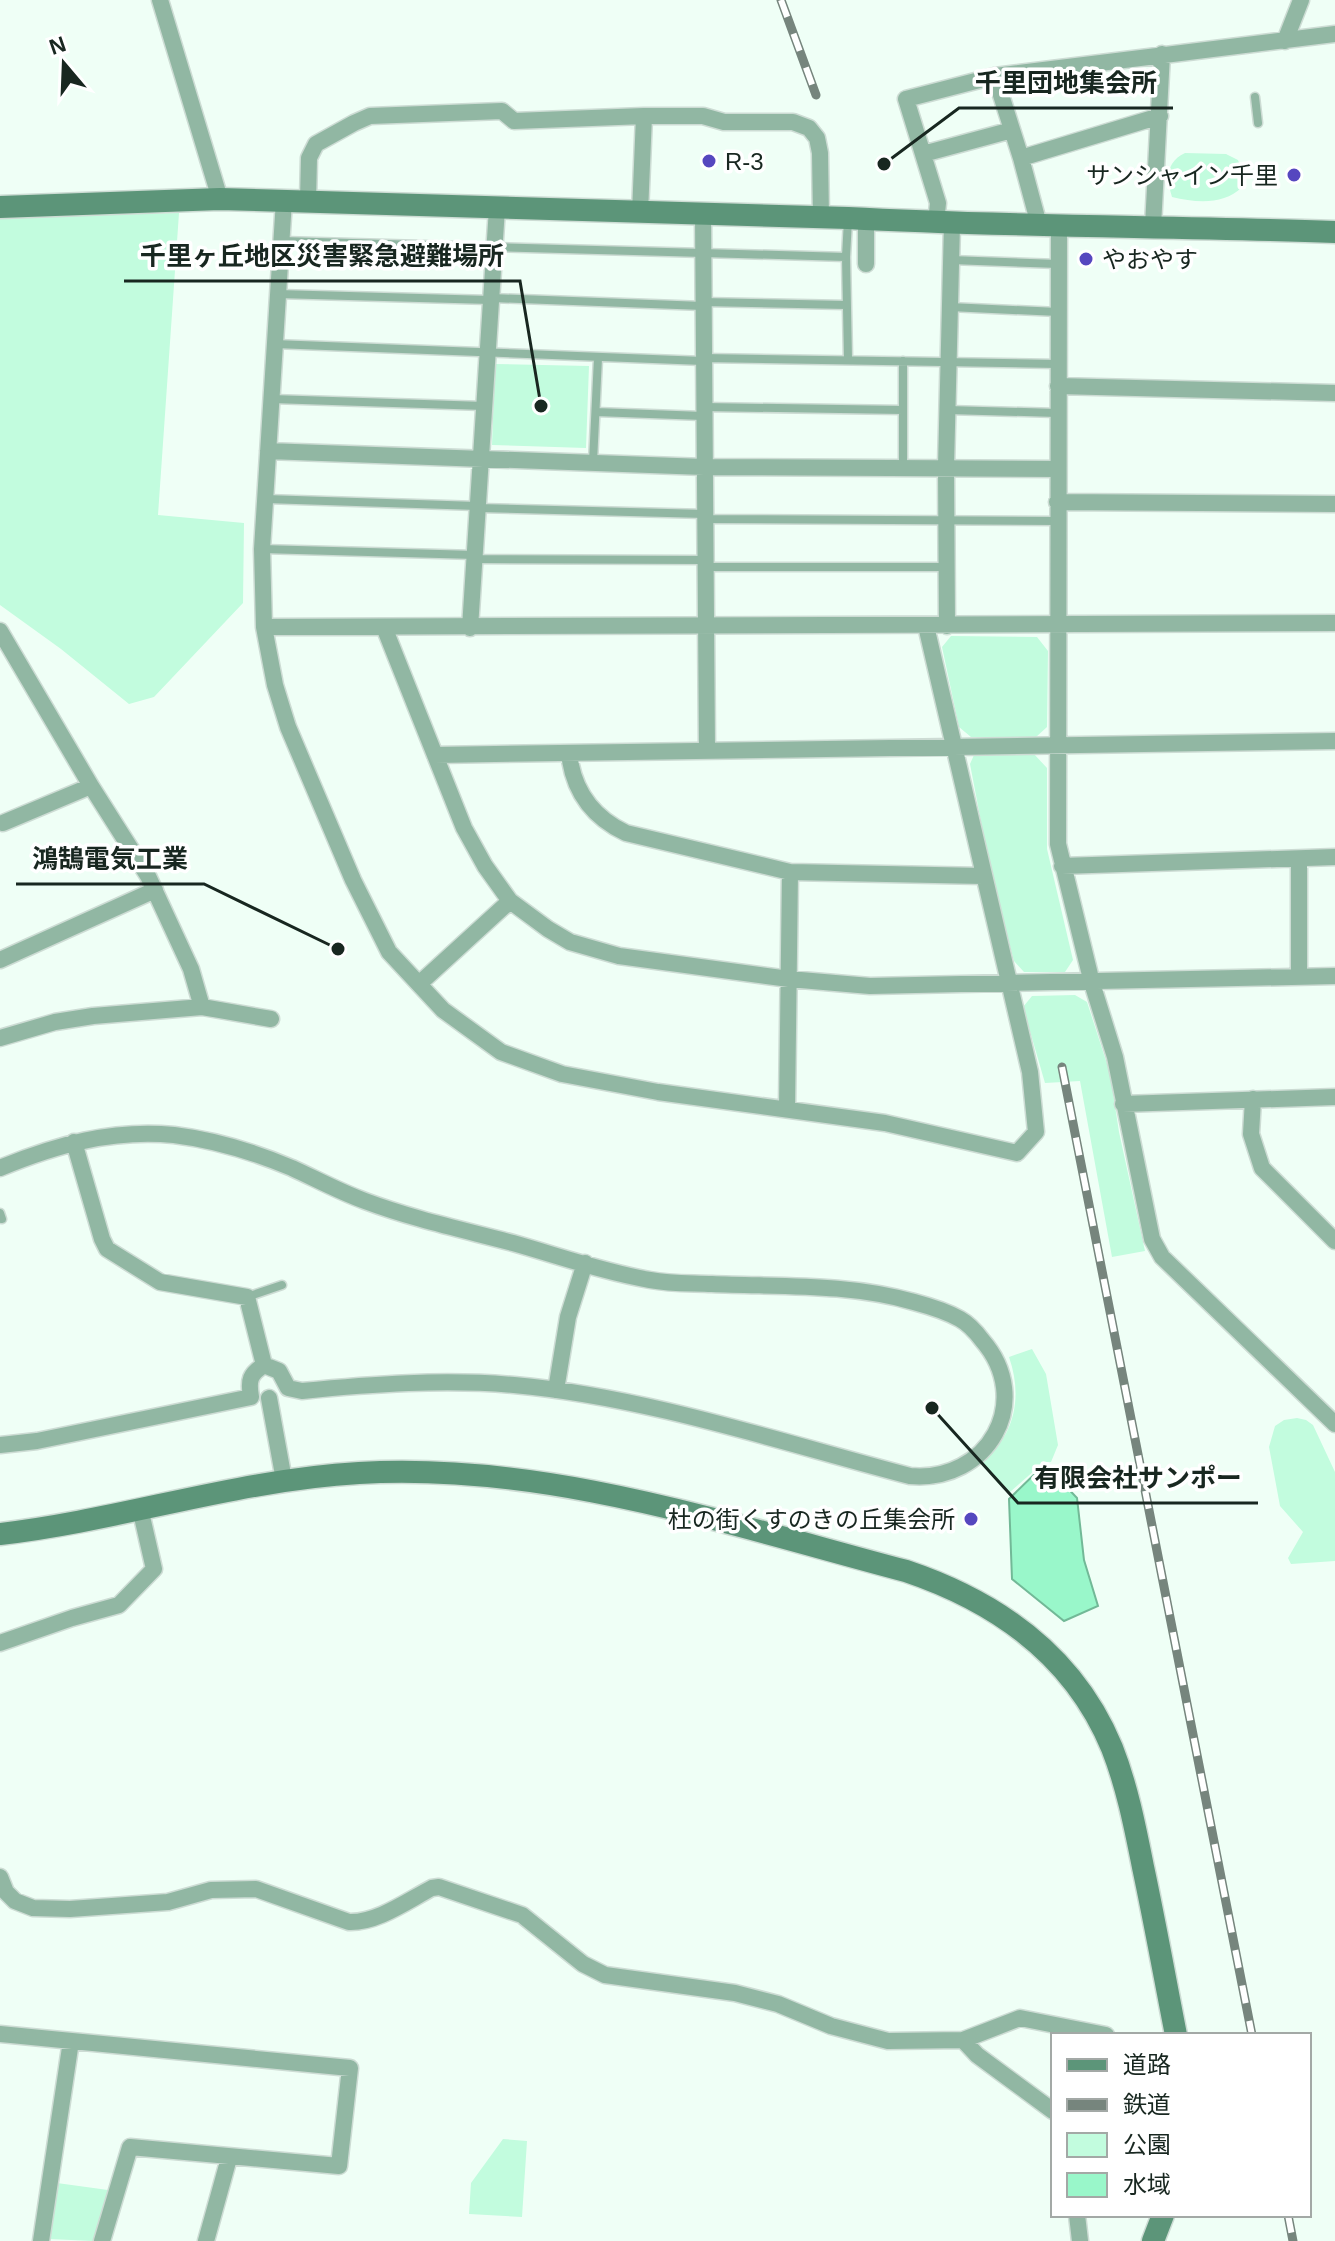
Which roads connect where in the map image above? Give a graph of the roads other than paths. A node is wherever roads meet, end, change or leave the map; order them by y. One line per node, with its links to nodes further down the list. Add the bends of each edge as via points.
1 (160, 0): 14 (street)
2 (1301, 0): 4 (street)
3 (1335, 34): 4 (street)
4 (1285, 41): 5 (street)
5 (1162, 54): 6 (street); 9 (street)
6 (995, 76): 11 (street); 12 (street, via 906,99)
7 (1255, 97): 10 (lane)
8 (644, 116): 16 (street, via 514,121 502,111 370,116 316,144 309,158); 19 (street); 21 (street, via 793,122 809,128 820,153)
9 (1160, 116): 13 (street); 25 (street)
10 (1258, 123)
11 (1012, 130): 12 (street); 13 (street)
12 (923, 154): 23 (street)
13 (1021, 158): 24 (street)
14 (220, 199): 15 (street); 17 (street)
15 (284, 200): 16 (street); 27 (street)
16 (308, 201): 18 (street)
17 (0, 207)
18 (497, 208): 19 (street); 28 (street)
19 (640, 213): 20 (street)
20 (703, 215): 21 (street); 29 (street)
21 (821, 218): 22 (street)
22 (857, 218): 23 (street); 30 (lane); 32 (street)
23 (944, 223): 24 (street); 31 (street)
24 (1049, 226): 25 (street); 33 (street)
25 (1153, 226): 26 (street)
26 (1335, 232)
27 (282, 241): 28 (lane); 34 (street)
28 (495, 246): 29 (lane); 35 (street)
29 (703, 252): 30 (lane); 36 (street)
30 (846, 257): 37 (lane)
31 (950, 260): 33 (lane); 38 (street)
32 (866, 264)
33 (1058, 264): 39 (street)
34 (278, 294): 35 (lane); 40 (street)
35 (490, 299): 36 (lane); 41 (street)
36 (703, 304): 37 (lane); 43 (street)
37 (846, 305): 44 (lane)
38 (949, 307): 39 (lane); 46 (street)
39 (1058, 312): 47 (street)
40 (275, 344): 41 (lane); 50 (street)
41 (488, 353): 42 (lane); 51 (street)
42 (598, 358): 43 (lane); 54 (lane)
43 (703, 359): 44 (lane); 55 (street)
44 (848, 359): 45 (lane)
45 (903, 361): 46 (lane); 52 (lane)
46 (948, 362): 47 (lane); 53 (street)
47 (1057, 364): 48 (street)
48 (1058, 386): 49 (street); 56 (street)
49 (1335, 393)
50 (271, 399): 51 (lane); 57 (street)
51 (484, 406): 58 (street)
52 (903, 410): 55 (lane); 62 (lane)
53 (948, 410): 56 (lane); 61 (street)
54 (596, 412): 55 (lane); 59 (lane)
55 (703, 412): 60 (street)
56 (1057, 413): 63 (street)
57 (268, 451): 58 (street); 64 (street)
58 (481, 458): 59 (street); 67 (street)
59 (593, 462): 60 (street)
60 (704, 467): 62 (street); 68 (street)
61 (946, 467): 62 (street); 63 (street); 69 (street)
62 (903, 468)
63 (1058, 469): 65 (street)
64 (266, 499): 67 (lane); 71 (street)
65 (1057, 502): 66 (street); 70 (street)
66 (1335, 504)
67 (477, 507): 68 (lane); 72 (street)
68 (705, 517): 69 (lane); 73 (street)
69 (946, 519): 70 (lane); 74 (street)
70 (1058, 521): 76 (street)
71 (262, 549): 72 (lane); 80 (street)
72 (474, 557): 73 (lane); 82 (street)
73 (706, 564): 74 (lane); 77 (street)
74 (946, 567): 79 (street)
75 (1335, 623): 76 (street)
76 (1057, 624): 79 (street); 86 (street)
77 (706, 626): 78 (street); 82 (street); 87 (street)
78 (926, 626): 79 (street); 85 (street)
79 (947, 626)
80 (264, 627): 81 (street); 104 (street, via 288,727 341,852 389,952)
81 (384, 627): 82 (street); 89 (street)
82 (470, 628)
83 (0, 631): 90 (street)
84 (1335, 741): 86 (street)
85 (955, 745): 86 (street); 87 (street); 96 (street)
86 (1059, 745): 94 (street)
87 (707, 750): 88 (street)
88 (569, 753): 89 (street); 95 (street, via 574,782 609,825)
89 (435, 755): 98 (street, via 464,828)
90 (91, 786): 91 (street); 97 (street)
91 (1, 822)
92 (1335, 857): 93 (street)
93 (1299, 859): 94 (street); 101 (street)
94 (1062, 866): 103 (street)
95 (790, 872): 96 (street); 102 (street)
96 (983, 876): 105 (street)
97 (155, 890): 99 (street); 106 (street)
98 (510, 901): 102 (street, via 548,929 591,949); 104 (street)
99 (0, 960)
100 (1335, 976): 101 (street)
101 (1299, 977): 103 (street)
102 (789, 979): 105 (street, via 870,986); 112 (street)
103 (1092, 983): 105 (street); 111 (street)
104 (419, 984): 112 (street, via 489,1045 562,1074)
105 (1009, 985): 112 (street, via 1030,1072 1036,1132 1017,1153 885,1123)
106 (202, 1007): 107 (street); 108 (street, via 93,1016)
107 (271, 1019)
108 (0, 1038)
109 (1335, 1097): 110 (street)
110 (1253, 1099): 111 (street); 115 (street, via 1251,1134 1262,1168)
111 (1123, 1104): 124 (street, via 1152,1239 1162,1257)
112 (787, 1109)
113 (74, 1142): 114 (street); 116 (street, via 169,1135 234,1147 369,1203); 118 (street, via 107,1249 160,1282)
114 (0, 1168)
115 (1335, 1241)
116 (585, 1263): 121 (street, via 568,1317); 121 (street, via 653,1281 849,1289 930,1306 963,1321 996,1355 1005,1388 1003,1417 974,1459 925,1477 641,1405)
117 (282, 1285): 118 (lane)
118 (247, 1297): 119 (street)
119 (264, 1365): 120 (street, via 279,1371); 122 (street, via 251,1375)
120 (288, 1388): 121 (street, via 481,1383); 123 (street)
121 (556, 1390)
122 (251, 1397): 123 (street); 125 (street)
123 (269, 1398): 126 (street)
124 (1335, 1424)
125 (0, 1445)
126 (284, 1480): 127 (street); 132 (street, via 361,1472 444,1472 563,1486 906,1571 1001,1614 1047,1651 1071,1679 1112,1749 1134,1823)
127 (140, 1508): 128 (street); 129 (street, via 154,1569 119,1605)
128 (0, 1534)
129 (0, 1643)
130 (0, 1877): 134 (street, via 15,1901 33,1908 168,1902 211,1890 256,1889 349,1922 375,1917 439,1887 522,1915 605,1975 735,1993 888,2041)
131 (1096, 2033): 134 (street, via 1020,2018)
132 (1176, 2033)
133 (0, 2034): 135 (street)
134 (963, 2040): 136 (street)
135 (71, 2041): 137 (street, via 350,2068 339,2166); 140 (street)
136 (1051, 2110)
137 (229, 2158): 141 (street, via 130,2147); 142 (street)
138 (1077, 2217): 143 (street)
139 (1162, 2217): 144 (street)
140 (41, 2241)
141 (102, 2241)
142 (206, 2241)
143 (1080, 2241)
144 (1153, 2241)

